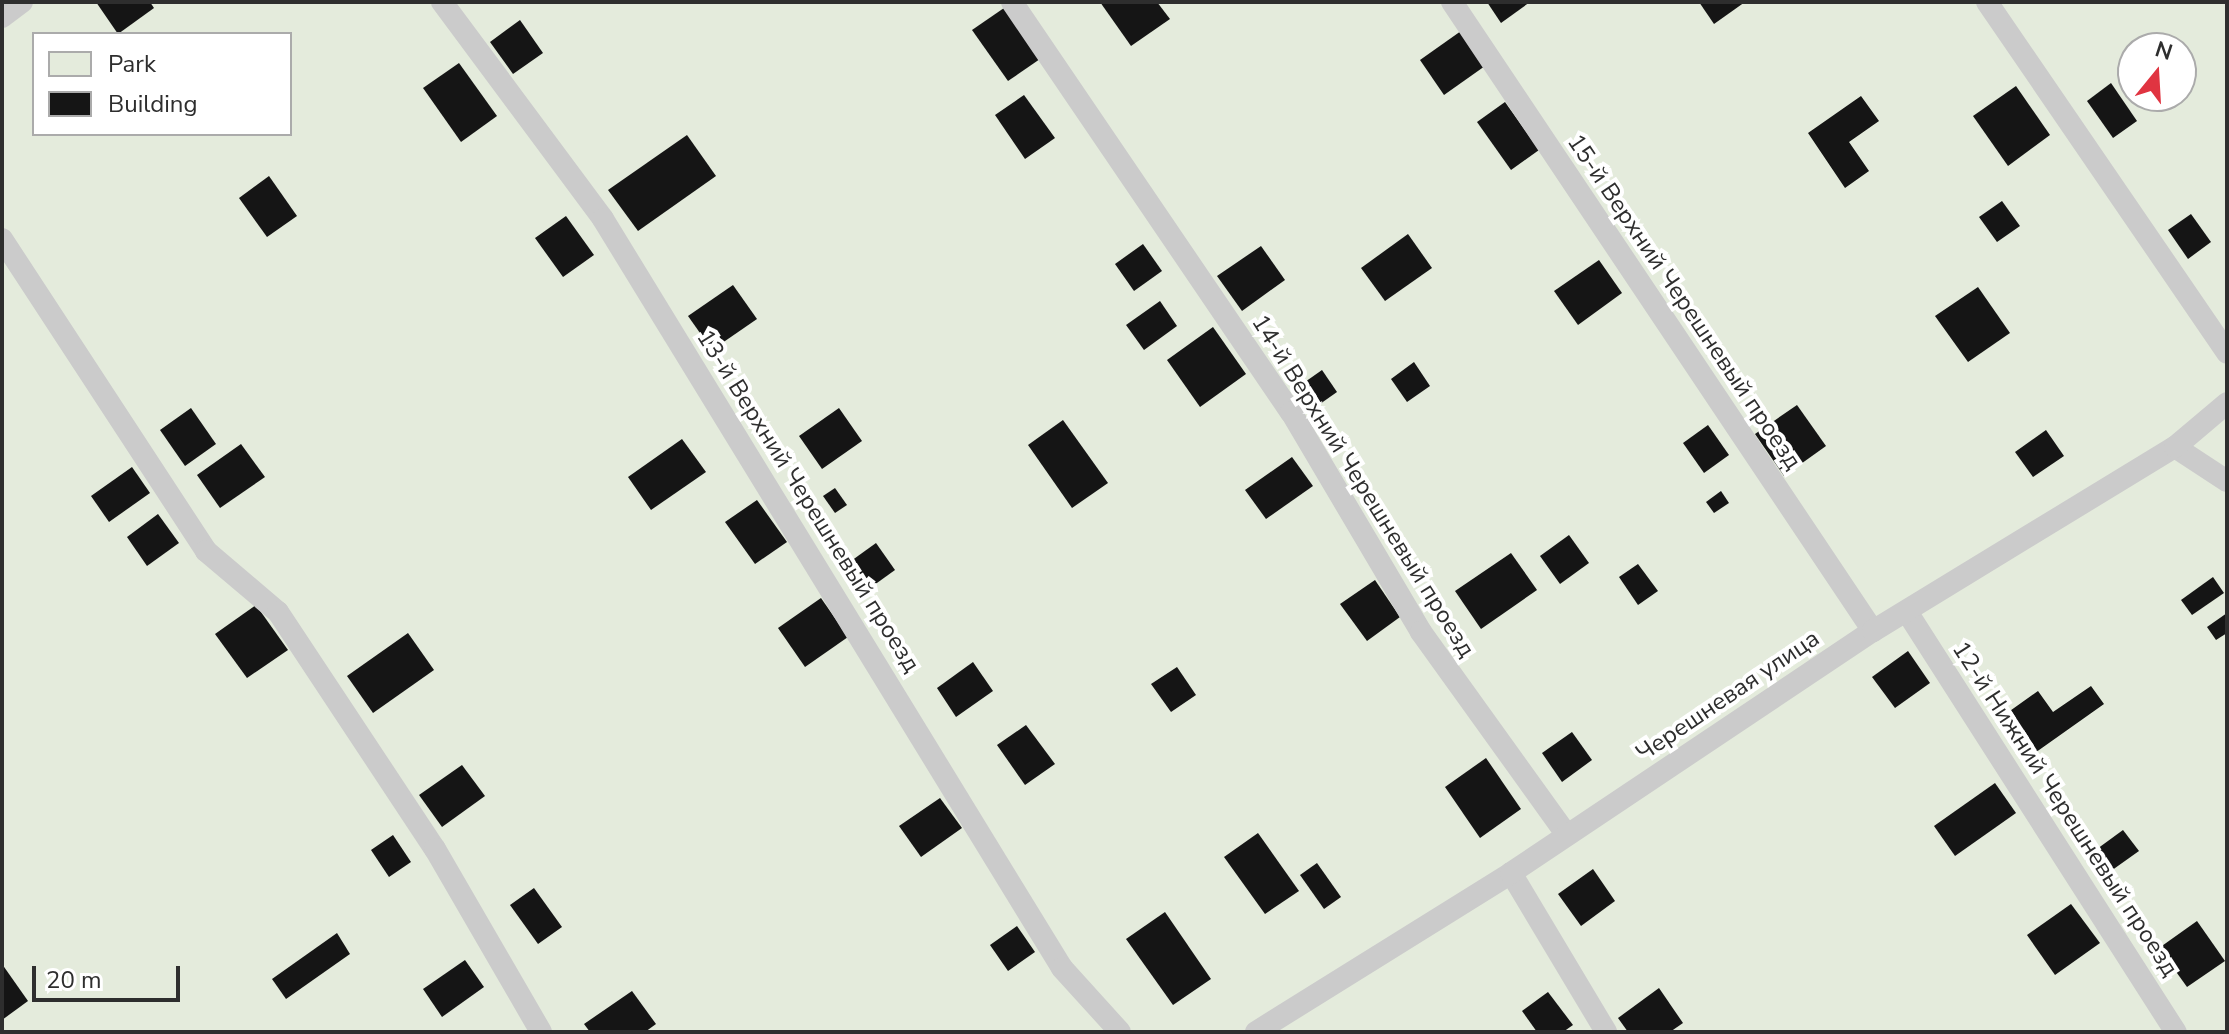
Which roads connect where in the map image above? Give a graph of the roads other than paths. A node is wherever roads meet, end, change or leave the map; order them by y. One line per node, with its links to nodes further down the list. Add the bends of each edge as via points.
1 (22, 2): 6 (lane)
2 (442, 2): 17 (lane, 13-й Верхний Черешневый проезд, via 603,219 1062,968)
3 (1012, 2): 14 (lane, 14-й Верхний Черешневый проезд, via 1291,412 1421,632)
4 (1452, 2): 13 (lane, 15-й Верхний Черешневый проезд)
5 (1987, 2): 8 (lane)
6 (2, 17)
7 (2, 239): 16 (lane, via 206,551 278,612 435,849)
8 (2227, 353)
9 (2227, 403): 10 (lane, Черешневая улица)
10 (2175, 447): 11 (lane); 12 (lane, Черешневая улица)
11 (2227, 481)
12 (1909, 615): 13 (lane, Черешневая улица); 20 (lane, 12-й Нижний Черешневый проезд)
13 (1873, 631): 14 (lane, Черешневая улица)
14 (1567, 835): 15 (lane, Черешневая улица)
15 (1511, 873): 18 (lane, Черешневая улица); 19 (lane)
16 (541, 1032)
17 (1120, 1032)
18 (1256, 1032)
19 (1606, 1032)
20 (2176, 1032)

